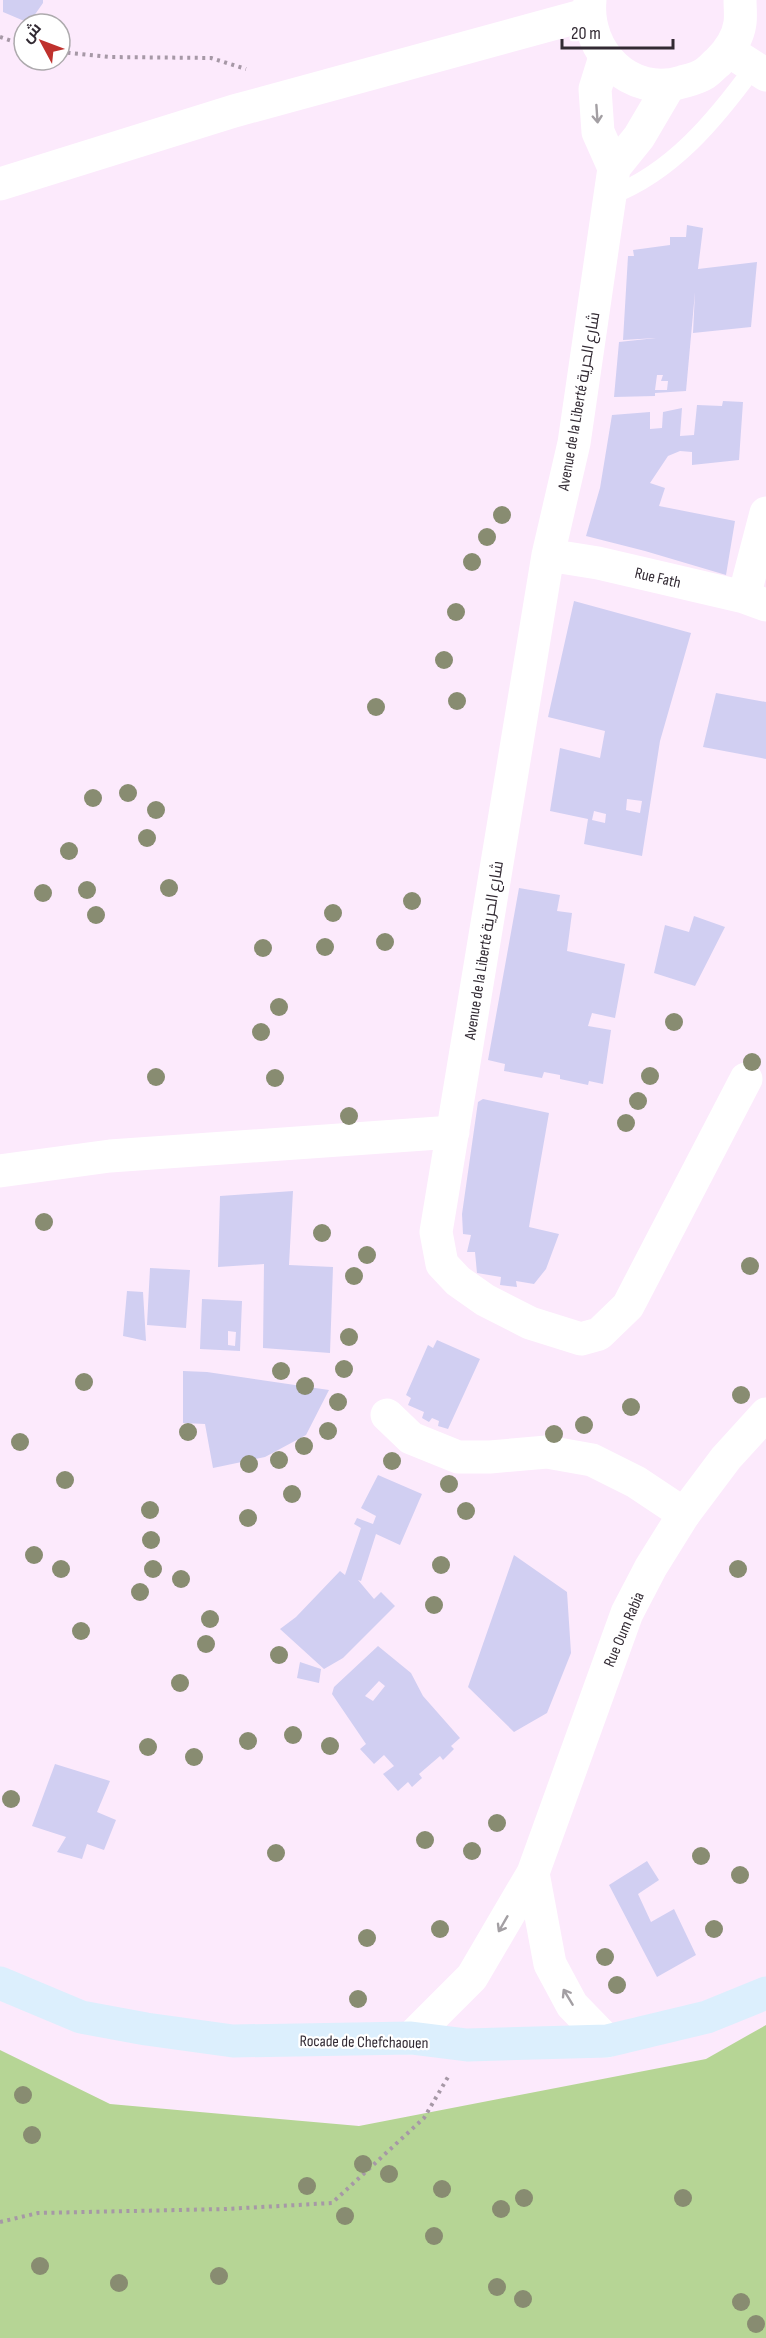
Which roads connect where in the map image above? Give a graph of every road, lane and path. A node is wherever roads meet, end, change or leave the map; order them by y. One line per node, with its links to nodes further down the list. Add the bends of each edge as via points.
1 (740, 0): 5 (street, via 740,24)
2 (590, 7): 4 (street, via 593,37); 7 (street)
3 (72, 53): 7 (path, via 211,58 256,72)
4 (605, 57): 6 (street, via 622,74 645,83); 8 (street, one-way to 8, via 595,89 598,132)
5 (750, 64): 6 (street); 8 (lane, via 718,113 677,155 633,187)
6 (669, 86): 8 (street)
7 (293, 95): 9 (street)
8 (612, 182): 11 (street, Avenue de la Liberté شارع الحرية, via 574,443)
9 (0, 184)
10 (766, 513): 12 (street)
11 (548, 555): 12 (street, Rue Fath, via 598,563); 14 (street, Avenue de la Liberté شارع الحرية)
12 (755, 601)
13 (746, 1079): 14 (street, Avenue de la Liberté شارع الحرية, via 628,1306 598,1334 581,1339 530,1323 485,1300 442,1264 436,1232)
14 (453, 1132): 15 (street, via 110,1156)
15 (0, 1171)
16 (766, 1414): 18 (street, Rue Oum Rabia, via 726,1458)
17 (387, 1415): 18 (street, via 411,1438 458,1457 547,1452 592,1460 636,1482)
18 (684, 1514): 19 (street, Rue Oum Rabia, via 627,1613)
19 (533, 1874): 22 (street, Rue Oum Rabia, one-way to 22, via 472,1977); 23 (street, one-way to 19, via 572,2005 550,1964)
20 (0, 1983): 22 (main road, Rocade de Chefchaouen, via 81,2017 146,2029 222,2039)
21 (766, 1993): 23 (main road, Rocade de Chefchaouen, via 706,2016)
22 (411, 2038): 24 (main road, Rocade de Chefchaouen)
23 (607, 2041): 24 (main road, Rocade de Chefchaouen)
24 (467, 2044): 25 (path, via 424,2118 332,2204 38,2213)
25 (0, 2222)

